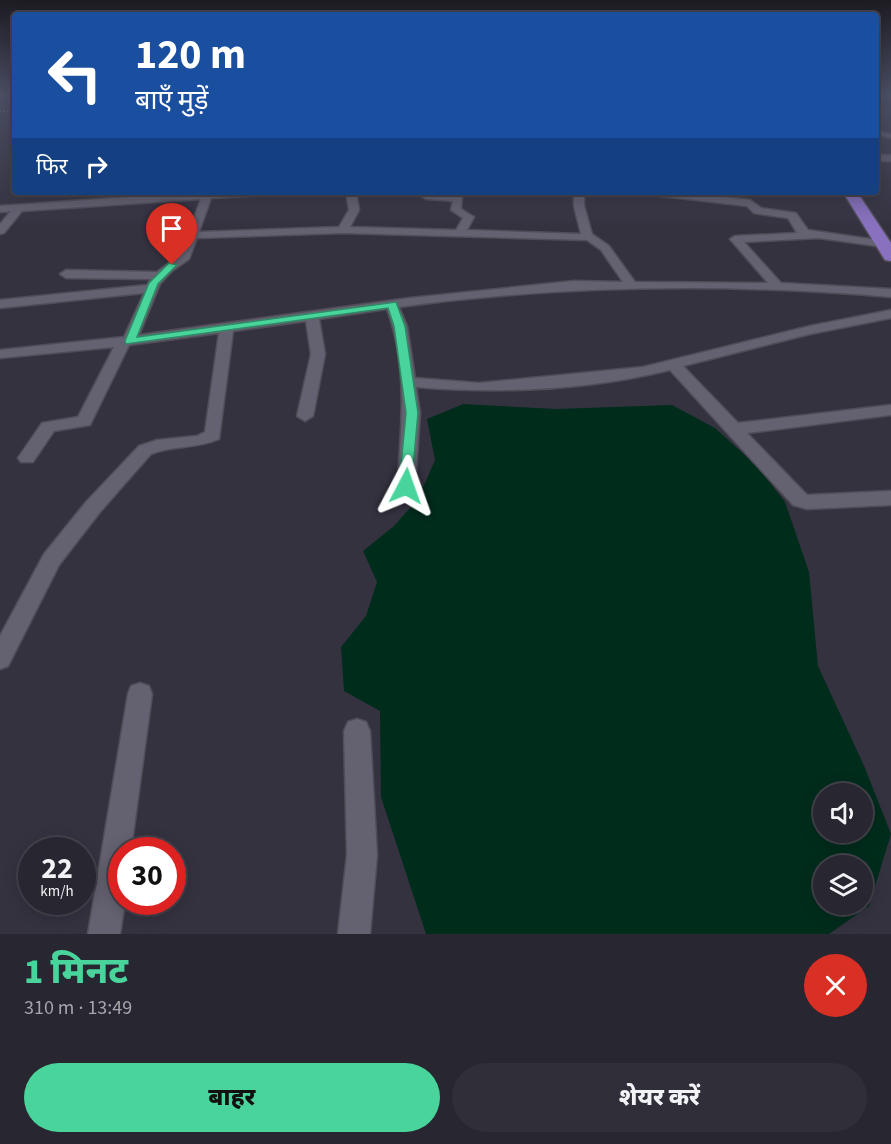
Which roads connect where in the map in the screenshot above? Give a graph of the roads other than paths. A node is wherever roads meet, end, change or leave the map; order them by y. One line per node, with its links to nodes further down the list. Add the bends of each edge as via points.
1 (81, 195): 10 (street)
2 (194, 195): 10 (street)
3 (207, 195): 17 (street)
4 (352, 195): 15 (street, via 354,210)
5 (425, 195): 18 (street, via 458,197 456,211 469,217)
6 (579, 195): 21 (street)
7 (679, 195): 13 (street, via 750,203)
8 (853, 195): 22 (main road)
9 (854, 195): 14 (main road)
10 (76, 204): 11 (street)
11 (20, 207): 12 (street); 16 (street)
12 (0, 208)
13 (761, 212): 19 (street); 20 (street, via 792,215 803,232)
14 (891, 227)
15 (343, 230): 17 (street); 18 (street)
16 (0, 231)
17 (192, 235): 24 (street, via 186,257)
18 (459, 235): 21 (street)
19 (774, 236): 20 (street); 26 (street, via 735,239)
20 (819, 236): 22 (street)
21 (589, 237): 25 (street, via 605,249)
22 (889, 248)
23 (66, 274): 24 (street)
24 (156, 282): 28 (street); 33 (street)
25 (632, 286): 26 (street); 29 (street, via 574,285)
26 (778, 287): 27 (street)
27 (891, 292)
28 (0, 304)
29 (392, 304): 31 (street); 36 (street, via 400,326)
30 (891, 314): 35 (street)
31 (312, 316): 32 (street); 38 (street, via 318,354)
32 (226, 329): 33 (street); 43 (street, via 213,435 200,441 145,450 51,560)
33 (127, 342): 34 (street); 40 (street, via 84,421 48,427)
34 (0, 354)
35 (673, 364): 36 (street, via 643,372 527,385 478,388); 39 (street)
36 (408, 382): 41 (street, via 412,413)
37 (891, 410): 39 (street)
38 (305, 416)
39 (734, 429): 42 (street, via 800,500)
40 (27, 458)
41 (406, 486)
42 (891, 498)
43 (0, 659)
44 (140, 694): 46 (street)
45 (357, 731): 47 (street, via 362,855)
46 (104, 934)
47 (354, 934)

